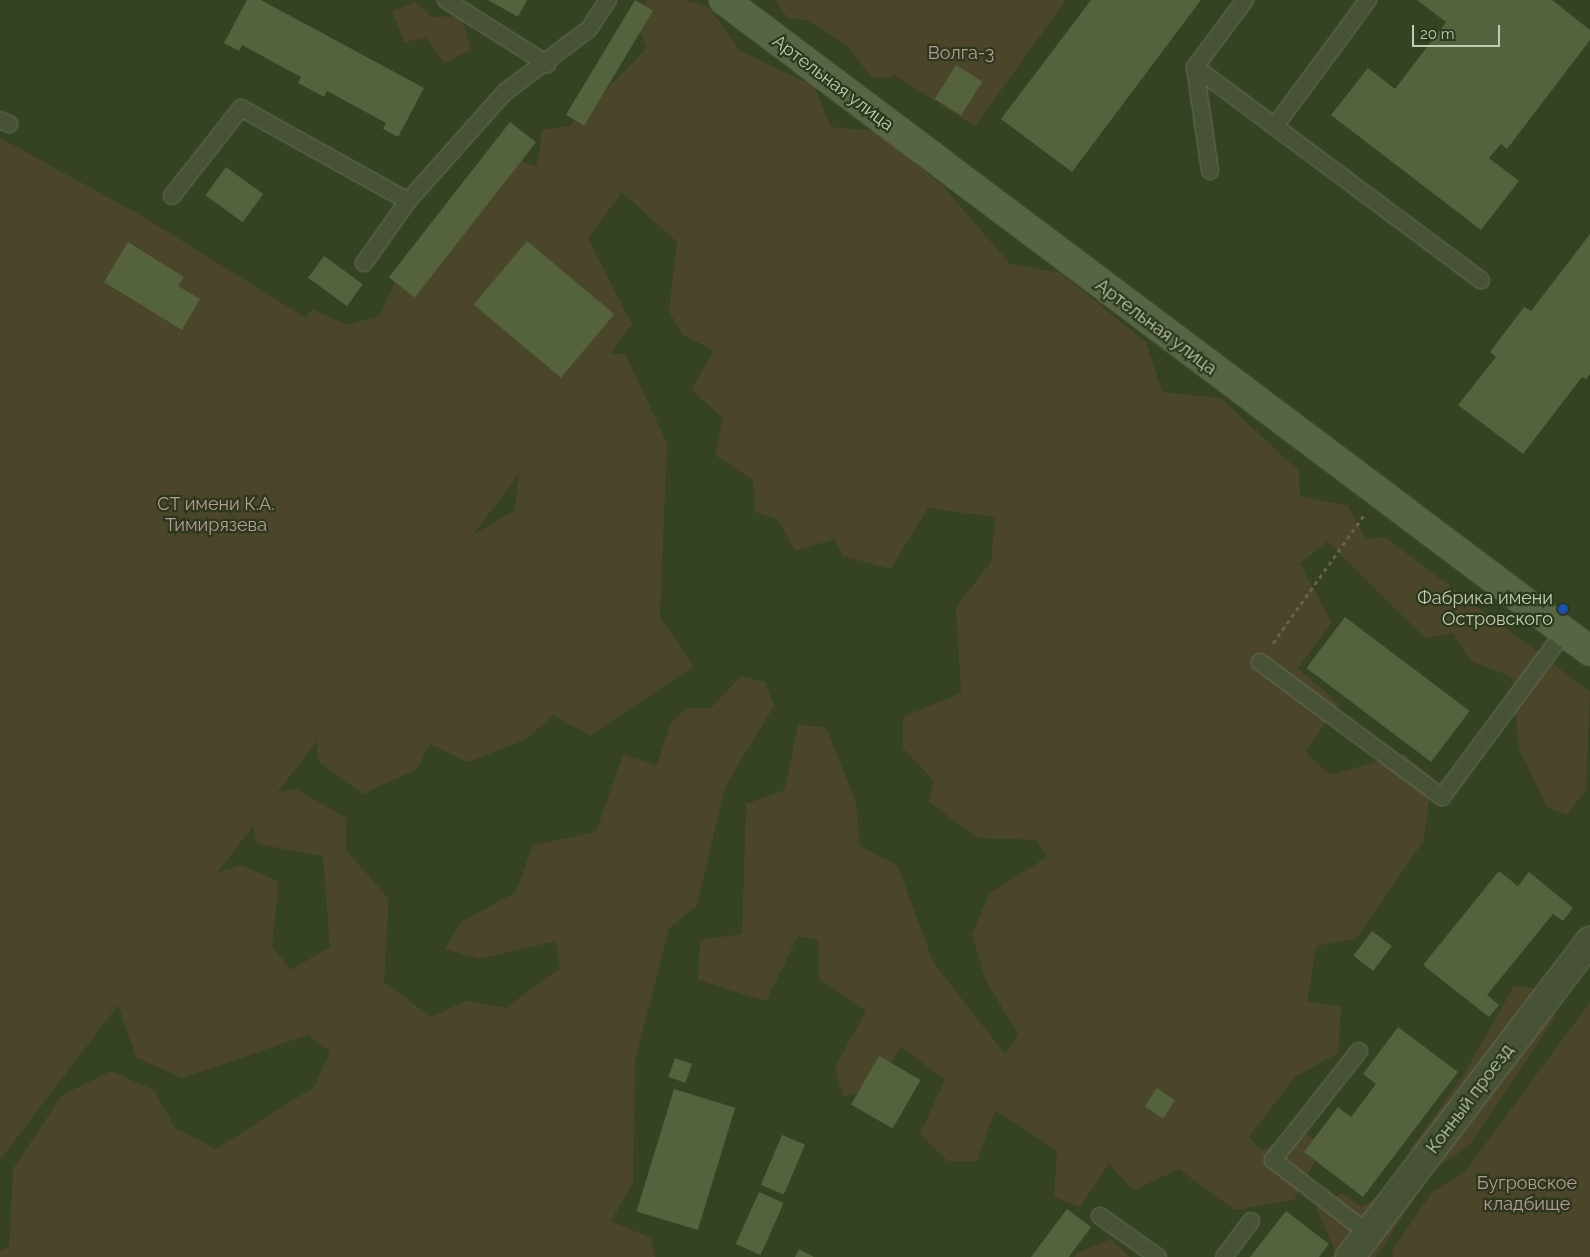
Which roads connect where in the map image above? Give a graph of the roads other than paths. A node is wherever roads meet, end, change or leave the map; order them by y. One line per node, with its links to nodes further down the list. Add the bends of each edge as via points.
1 (446, 0): 6 (lane)
2 (608, 0): 6 (lane, via 589,29)
3 (724, 0): 14 (street, Артельная улица)
4 (1245, 0): 7 (lane)
5 (1368, 0): 8 (lane)
6 (547, 64): 11 (lane, via 505,92)
7 (1195, 67): 8 (lane); 9 (lane)
8 (1275, 126): 13 (lane)
9 (1210, 171)
10 (172, 196): 11 (lane, via 241,108)
11 (408, 201): 12 (lane)
12 (364, 262)
13 (1481, 280)
14 (1564, 632): 15 (street, Артельная улица); 16 (lane, via 1442,797)
15 (1590, 651)
16 (1260, 662)
17 (1590, 942): 21 (street, Конный проезд)
18 (1359, 1051): 21 (lane, via 1273,1160)
19 (1100, 1216): 22 (lane)
20 (1251, 1221): 23 (lane)
21 (1368, 1234): 24 (street, Конный проезд)
22 (1158, 1257)
23 (1224, 1257)
24 (1350, 1257)

